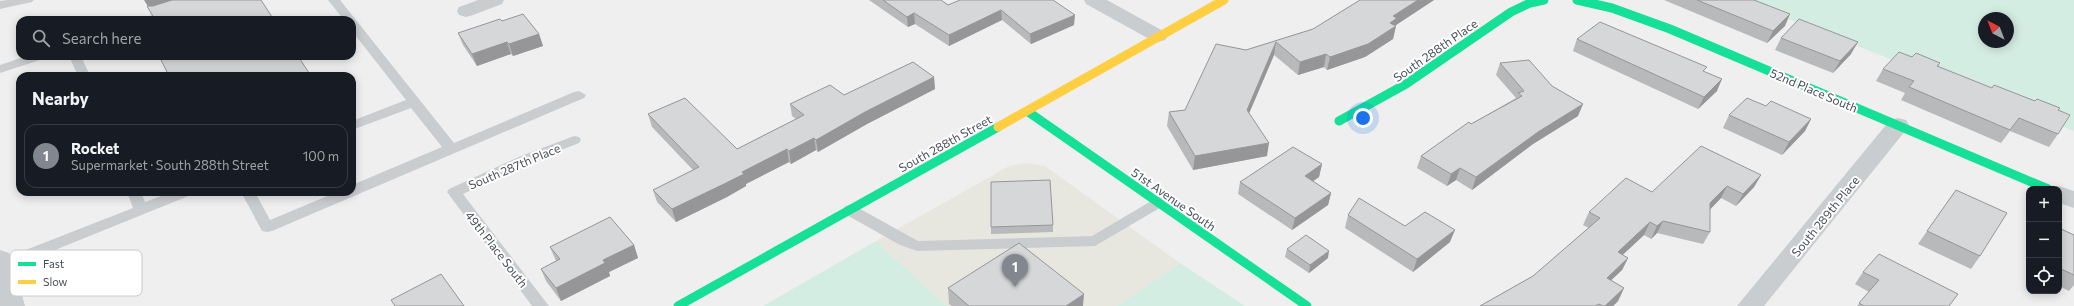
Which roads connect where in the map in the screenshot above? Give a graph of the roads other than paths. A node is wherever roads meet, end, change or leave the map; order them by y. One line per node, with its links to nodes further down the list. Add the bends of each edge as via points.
1 (28, 0): 8 (lane)
2 (334, 0): 12 (lane)
3 (495, 0): 10 (street)
4 (1093, 0): 14 (street)
5 (1224, 0): 14 (street, South 288th Street)
6 (1544, 0): 22 (street, South 288th Place, via 1510,12 1393,94)
7 (1577, 0): 24 (street, 52nd Place South, via 1612,8 1670,29)
8 (0, 5)
9 (185, 9): 11 (lane)
10 (466, 11)
11 (163, 16)
12 (347, 16)
13 (356, 28): 20 (lane)
14 (1158, 36): 21 (street, South 288th Street)
15 (27, 60): 17 (lane)
16 (77, 60): 18 (lane)
17 (0, 69)
18 (82, 72)
19 (579, 95): 26 (lane)
20 (414, 102): 23 (lane); 26 (lane)
21 (1027, 111): 36 (street, 51st Avenue South); 38 (street, South 288th Street)
22 (1339, 122)
23 (356, 124)
24 (1898, 125): 27 (street, 52nd Place South); 45 (street, South 289th Place)
25 (574, 140): 29 (lane, South 287th Place)
26 (451, 149): 28 (lane)
27 (2041, 186)
28 (356, 190)
29 (454, 192): 42 (lane, 49th Place South)
30 (2062, 195): 35 (street)
31 (136, 196): 37 (lane)
32 (176, 196): 37 (lane)
33 (250, 196): 34 (lane, via 267,227)
34 (341, 196)
35 (2074, 200)
36 (1158, 202): 38 (lane, via 1095,241 917,246 905,242); 44 (street, 51st Avenue South)
37 (141, 210): 39 (lane)
38 (850, 210): 43 (street, South 288th Street)
39 (33, 250)
40 (1, 262): 41 (street)
41 (12, 306)
42 (541, 306)
43 (678, 306)
44 (1307, 306)
45 (1750, 306)

